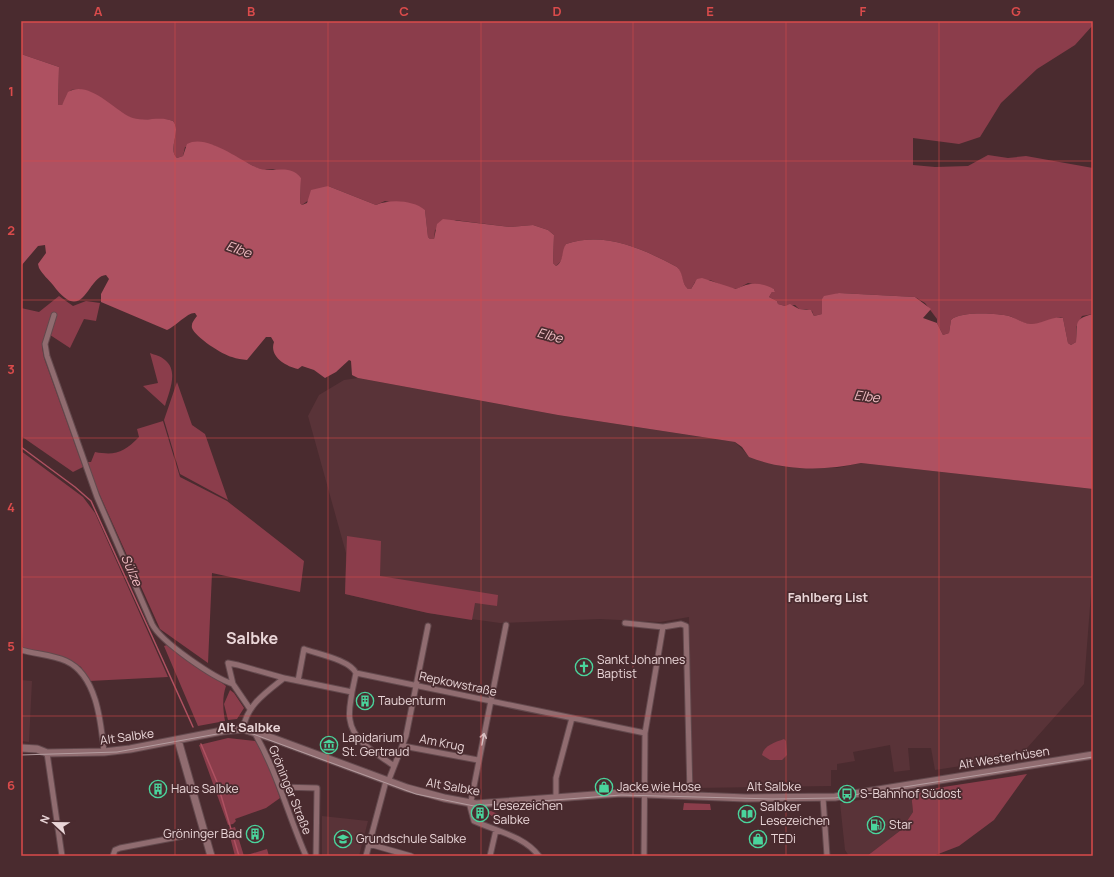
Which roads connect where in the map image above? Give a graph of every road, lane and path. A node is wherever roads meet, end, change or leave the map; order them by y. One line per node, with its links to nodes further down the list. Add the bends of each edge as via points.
1 (54, 316): 10 (street, via 45,344 47,356 97,496 152,624 164,639 203,668)
2 (625, 623): 5 (street)
3 (506, 625): 13 (street)
4 (428, 626): 11 (street)
5 (662, 626): 18 (street); 31 (street, via 683,624 686,628)
6 (21, 650): 22 (street, via 64,660 84,676 96,703)
7 (356, 673): 9 (street, Repkowstraße, via 354,669 341,662 304,649); 11 (street, Repkowstraße); 12 (street)
8 (284, 678): 9 (street); 10 (street, via 238,664 228,664); 14 (street, via 261,696)
9 (298, 681): 12 (street)
10 (233, 684): 14 (street)
11 (417, 685): 13 (street, Repkowstraße); 20 (street)
12 (352, 692): 26 (street, via 350,716 354,730 364,744)
13 (491, 701): 15 (street, Repkowstraße); 25 (street, one-way to 13)
14 (250, 709): 16 (street)
15 (572, 718): 18 (street, Repkowstraße); 32 (street, via 556,778)
16 (243, 729): 17 (main road, Alt Salbke); 19 (main road, Alt Salbke)
17 (254, 732): 27 (main road, Alt Salbke); 29 (street, Gröninger Straße)
18 (645, 733): 30 (street)
19 (178, 740): 22 (main road, Alt Salbke); 36 (main road)
20 (403, 746): 25 (street, Am Krug); 26 (street)
21 (21, 748): 23 (main road, Alt Salbke, via 37,749)
22 (104, 752): 23 (main road, Alt Salbke)
23 (47, 753): 38 (street)
24 (1093, 755): 28 (main road, Alt Westerhüsen)
25 (478, 760): 34 (street)
26 (394, 766): 27 (street)
27 (387, 781): 34 (main road, Alt Salbke, via 421,793); 37 (street)
28 (918, 783): 33 (main road, Alt Salbke)
29 (280, 787): 41 (street, Gröninger Straße); 42 (street, via 317,788)
30 (644, 793): 31 (main road, Alt Salbke); 32 (main road, Alt Salbke); 47 (street)
31 (690, 796): 33 (main road, Alt Salbke)
32 (556, 798): 34 (main road, Alt Salbke)
33 (823, 798): 48 (street)
34 (470, 803): 35 (street, via 473,820)
35 (496, 830): 45 (street); 46 (street, via 524,842)
36 (204, 832): 39 (street, via 120,848 115,850); 40 (main road)
37 (369, 844): 43 (street); 44 (street)
38 (62, 856)
39 (113, 856)
40 (211, 856)
41 (306, 856)
42 (316, 856)
43 (366, 856)
44 (412, 856)
45 (490, 856)
46 (539, 856)
47 (644, 856)
48 (827, 856)

